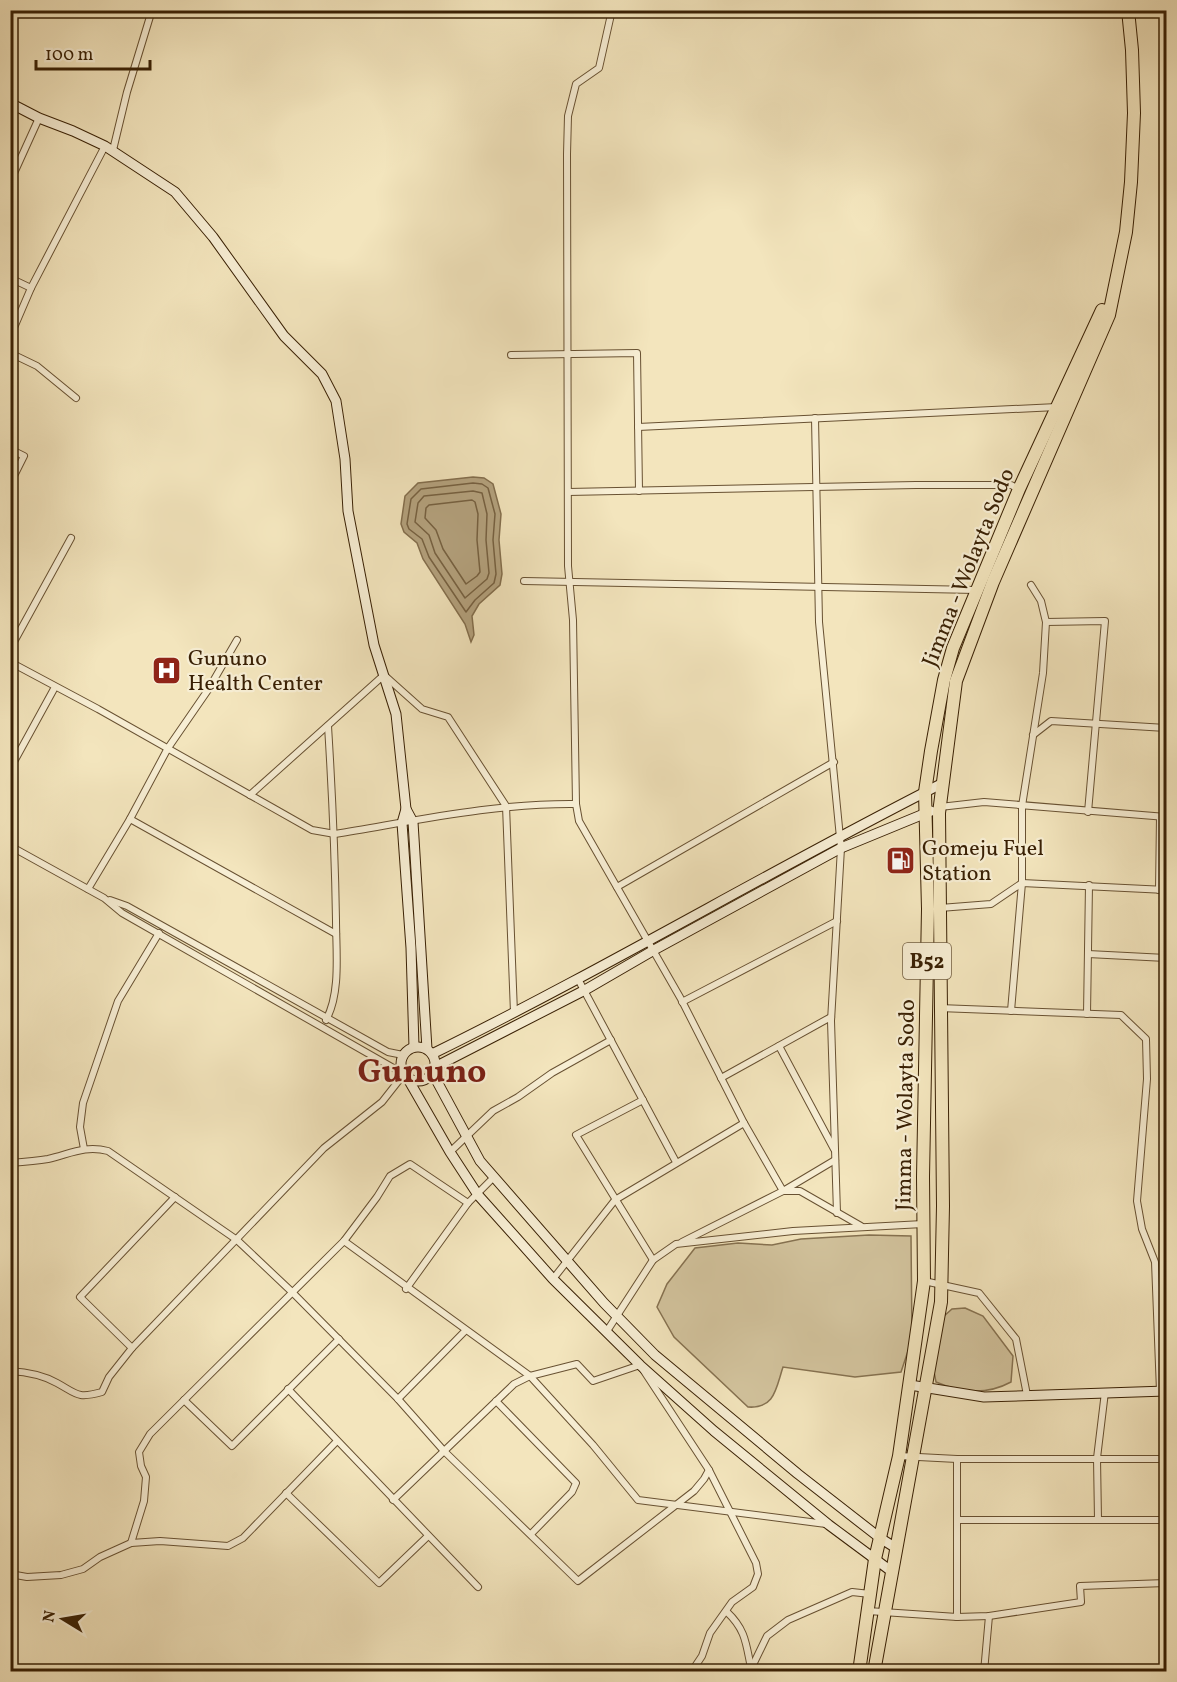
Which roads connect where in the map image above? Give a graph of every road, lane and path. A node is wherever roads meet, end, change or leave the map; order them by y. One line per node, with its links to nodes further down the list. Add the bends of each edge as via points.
1 (152, 10): 6 (street)
2 (612, 10): 11 (street, via 599,68 576,84 568,116)
3 (1128, 10): 15 (highway, Jimma - Wolayta Sodo / B52, via 1134,113 1126,232 1108,315)
4 (10, 103): 5 (main road)
5 (39, 118): 6 (main road); 7 (street)
6 (109, 148): 9 (street); 34 (main road, via 175,192 213,237 284,336 327,383 336,401 348,511 374,645)
7 (10, 182)
8 (10, 278): 9 (street)
9 (31, 288): 10 (street)
10 (10, 337)
11 (567, 352): 13 (street); 17 (street, via 637,353); 23 (street)
12 (10, 353): 14 (street, via 37,366)
13 (511, 355)
14 (76, 398)
15 (1063, 406): 16 (street); 21 (highway, Jimma - Wolayta Sodo / B52); 43 (highway, Jimma - Wolayta Sodo / B52, via 956,681)
16 (815, 418): 17 (street); 20 (street)
17 (638, 427): 22 (street)
18 (10, 449): 19 (street, via 24,456)
19 (10, 484)
20 (816, 486): 21 (street, via 1011,485); 22 (street); 28 (street)
21 (1019, 489): 29 (highway, Jimma - Wolayta Sodo / B52)
22 (639, 491): 23 (street)
23 (568, 492): 26 (street)
24 (71, 538): 32 (street)
25 (524, 581): 26 (street)
26 (569, 582): 28 (street); 46 (street)
27 (1031, 585): 30 (street)
28 (818, 586): 29 (street); 41 (street)
29 (976, 590): 44 (highway, Jimma - Wolayta Sodo / B52, via 944,680)
30 (1046, 622): 36 (street, via 1105,621); 39 (street)
31 (237, 640): 40 (street)
32 (10, 650)
33 (10, 662): 35 (street)
34 (384, 675): 37 (street); 47 (street, via 422,709 448,717); 50 (main road, via 396,714)
35 (55, 687): 40 (street); 42 (street)
36 (1097, 724): 38 (street); 39 (street, via 1051,721); 51 (street)
37 (328, 726): 45 (street); 57 (street)
38 (1167, 728)
39 (1033, 735): 48 (street)
40 (168, 748): 45 (street); 54 (street)
41 (834, 762): 58 (street); 65 (street)
42 (11, 766)
43 (943, 783): 44 (main road); 49 (highway, Jimma - Wolayta Sodo / B52)
44 (925, 792): 52 (highway, Jimma - Wolayta Sodo / B52); 58 (main road)
45 (250, 795): 57 (street, via 312,830)
46 (576, 804): 47 (street); 65 (street, via 579,821)
47 (506, 806): 55 (street); 87 (street)
48 (1022, 806): 49 (street, via 984,802); 51 (street); 63 (street)
49 (940, 807): 52 (main road); 72 (highway, Jimma - Wolayta Sodo / B52)
50 (406, 809): 55 (main road); 56 (main road)
51 (1089, 812): 53 (street)
52 (926, 813): 60 (main road); 72 (highway, Jimma - Wolayta Sodo / B52)
53 (1163, 817): 68 (street)
54 (130, 819): 66 (street); 75 (street)
55 (413, 822): 56 (street); 61 (main road)
56 (402, 823): 57 (street); 62 (main road)
57 (335, 834): 75 (street)
58 (840, 836): 60 (street); 76 (main road)
59 (10, 846): 66 (street)
60 (841, 849): 73 (street); 78 (main road)
61 (416, 861): 62 (main road); 67 (main road)
62 (405, 862): 70 (main road)
63 (1022, 883): 64 (street); 72 (street, via 991,904); 86 (street)
64 (1089, 885): 68 (street); 79 (street)
65 (617, 887): 76 (street)
66 (88, 889): 71 (street)
67 (418, 890): 70 (main road); 77 (main road)
68 (1158, 890): 69 (street)
69 (1167, 890)
70 (407, 892): 77 (main road)
71 (104, 898): 74 (street); 90 (street, via 127,906)
72 (934, 908): 84 (highway, Jimma - Wolayta Sodo / B52); 85 (highway, Jimma - Wolayta Sodo / B52)
73 (837, 921): 83 (street); 89 (street)
74 (159, 933): 91 (street); 103 (street, via 118,1001 93,1073 80,1127)
75 (336, 934): 90 (street, via 335,995)
76 (647, 942): 78 (street); 81 (main road)
77 (416, 949): 94 (main road); 95 (main road)
78 (654, 950): 82 (main road); 83 (street)
79 (1088, 954): 80 (street); 88 (street)
80 (1167, 958)
81 (578, 979): 82 (street); 87 (main road)
82 (585, 990): 92 (street); 97 (main road)
83 (682, 1002): 99 (street)
84 (927, 1007): 85 (street); 116 (highway, Jimma - Wolayta Sodo / B52)
85 (941, 1008): 86 (street); 125 (highway, Jimma - Wolayta Sodo / B52)
86 (1011, 1011): 88 (street)
87 (514, 1014): 95 (main road)
88 (1087, 1014): 139 (street, via 1121,1015 1146,1039 1148,1079 1137,1201 1142,1229 1155,1262)
89 (831, 1017): 93 (street); 105 (street)
90 (327, 1018): 91 (street); 96 (street, via 388,1052)
91 (322, 1026): 98 (street)
92 (611, 1040): 100 (street); 102 (street, via 493,1111)
93 (779, 1046): 99 (street); 105 (street)
94 (414, 1047): 95 (main road); 96 (main road)
95 (430, 1052): 97 (main road)
96 (403, 1055): 98 (main road, via 401,1068)
97 (434, 1071): 98 (main road, via 422,1082); 102 (main road)
98 (406, 1076): 104 (main road); 118 (street, via 382,1102 324,1148)
99 (721, 1078): 101 (street)
100 (643, 1100): 107 (street); 113 (street, via 576,1135)
101 (744, 1123): 107 (street); 110 (street)
102 (466, 1137): 104 (street); 109 (main road)
103 (84, 1149): 108 (street, via 49,1159); 112 (street, via 108,1151)
104 (450, 1152): 111 (main road)
105 (835, 1152): 106 (street)
106 (835, 1160): 110 (street); 115 (street)
107 (676, 1162): 113 (street)
108 (10, 1163)
109 (494, 1177): 111 (street); 122 (main road)
110 (783, 1191): 115 (street, via 800,1191); 120 (street)
111 (478, 1195): 114 (street); 123 (main road)
112 (175, 1197): 118 (street); 132 (street, via 80,1298)
113 (615, 1200): 121 (street); 122 (street)
114 (468, 1203): 119 (street, via 410,1164 390,1176); 126 (street)
115 (837, 1213): 117 (street)
116 (924, 1224): 117 (street); 124 (highway, Jimma - Wolayta Sodo / B52)
117 (862, 1227): 120 (street)
118 (237, 1240): 127 (street); 132 (street)
119 (344, 1242): 126 (street); 127 (street)
120 (676, 1244): 121 (street)
121 (653, 1260): 128 (street)
122 (568, 1261): 123 (street); 128 (main road)
123 (554, 1279): 130 (main road)
124 (924, 1281): 125 (street); 136 (highway, Jimma - Wolayta Sodo / B52)
125 (942, 1285): 137 (highway, Jimma - Wolayta Sodo / B52); 141 (street, via 979,1293 1009,1330 1016,1340)
126 (406, 1289): 129 (street)
127 (292, 1292): 131 (street); 143 (street)
128 (617, 1316): 130 (street); 163 (main road, via 655,1355)
129 (465, 1331): 135 (street); 142 (street)
130 (607, 1331): 133 (main road)
131 (339, 1339): 138 (street); 142 (street)
132 (132, 1348): 134 (street, via 102,1392 90,1396 79,1396 31,1373)
133 (640, 1365): 135 (street, via 593,1381 577,1364); 152 (street); 160 (main road)
134 (10, 1371)
135 (530, 1376): 144 (street); 155 (street, via 638,1500)
136 (910, 1385): 137 (main road); 147 (highway, Jimma - Wolayta Sodo / B52)
137 (925, 1388): 141 (main road, via 984,1397); 148 (highway, Jimma - Wolayta Sodo / B52)
138 (288, 1389): 143 (street, via 232,1446); 145 (street)
139 (1163, 1391): 140 (main road)
140 (1105, 1392): 141 (main road); 149 (street)
141 (1027, 1395)
142 (398, 1399): 146 (street)
143 (184, 1401): 164 (street, via 150,1434 140,1452 146,1477 144,1501)
144 (495, 1401): 146 (street); 161 (street, via 576,1483)
145 (337, 1441): 153 (street); 154 (street)
146 (444, 1451): 154 (street); 161 (street)
147 (899, 1456): 148 (street); 163 (highway, Jimma - Wolayta Sodo / B52)
148 (913, 1457): 150 (street); 165 (highway, Jimma - Wolayta Sodo / B52)
149 (1097, 1458): 150 (street); 151 (street); 158 (street)
150 (957, 1459): 157 (street)
151 (1167, 1460)
152 (709, 1470): 155 (street, via 694,1491); 156 (street)
153 (286, 1493): 162 (street, via 379,1583); 164 (street, via 243,1538 228,1546)
154 (393, 1500): 162 (street)
155 (676, 1505): 156 (street); 161 (street, via 578,1581)
156 (730, 1511): 160 (street); 173 (street, via 758,1574 753,1587 732,1602)
157 (957, 1520): 158 (street); 176 (street)
158 (1098, 1520): 159 (street)
159 (1167, 1520)
160 (830, 1525): 166 (main road)
161 (531, 1534)
162 (428, 1536): 170 (street)
163 (880, 1538): 165 (main road); 166 (highway, Jimma - Wolayta Sodo / B52)
164 (131, 1543): 168 (street, via 83,1569 61,1575)
165 (896, 1548): 167 (highway, Jimma - Wolayta Sodo / B52)
166 (875, 1559): 167 (main road); 171 (highway, Jimma - Wolayta Sodo / B52)
167 (891, 1571): 174 (highway, Jimma - Wolayta Sodo / B52)
168 (10, 1574)
169 (1167, 1583): 175 (street, via 1080,1587 1081,1602)
170 (478, 1587)
171 (870, 1594): 172 (highway, Jimma - Wolayta Sodo / B52); 177 (street, via 852,1592 788,1620 767,1636)
172 (868, 1611): 174 (street); 179 (highway, Jimma - Wolayta Sodo / B52)
173 (727, 1612): 177 (street, via 738,1623); 178 (street, via 710,1633)
174 (883, 1613): 176 (street); 180 (highway, Jimma - Wolayta Sodo / B52)
175 (989, 1616): 176 (street); 181 (street)
176 (957, 1617)
177 (751, 1670)
178 (692, 1671)
179 (859, 1671)
180 (874, 1671)
181 (984, 1671)

